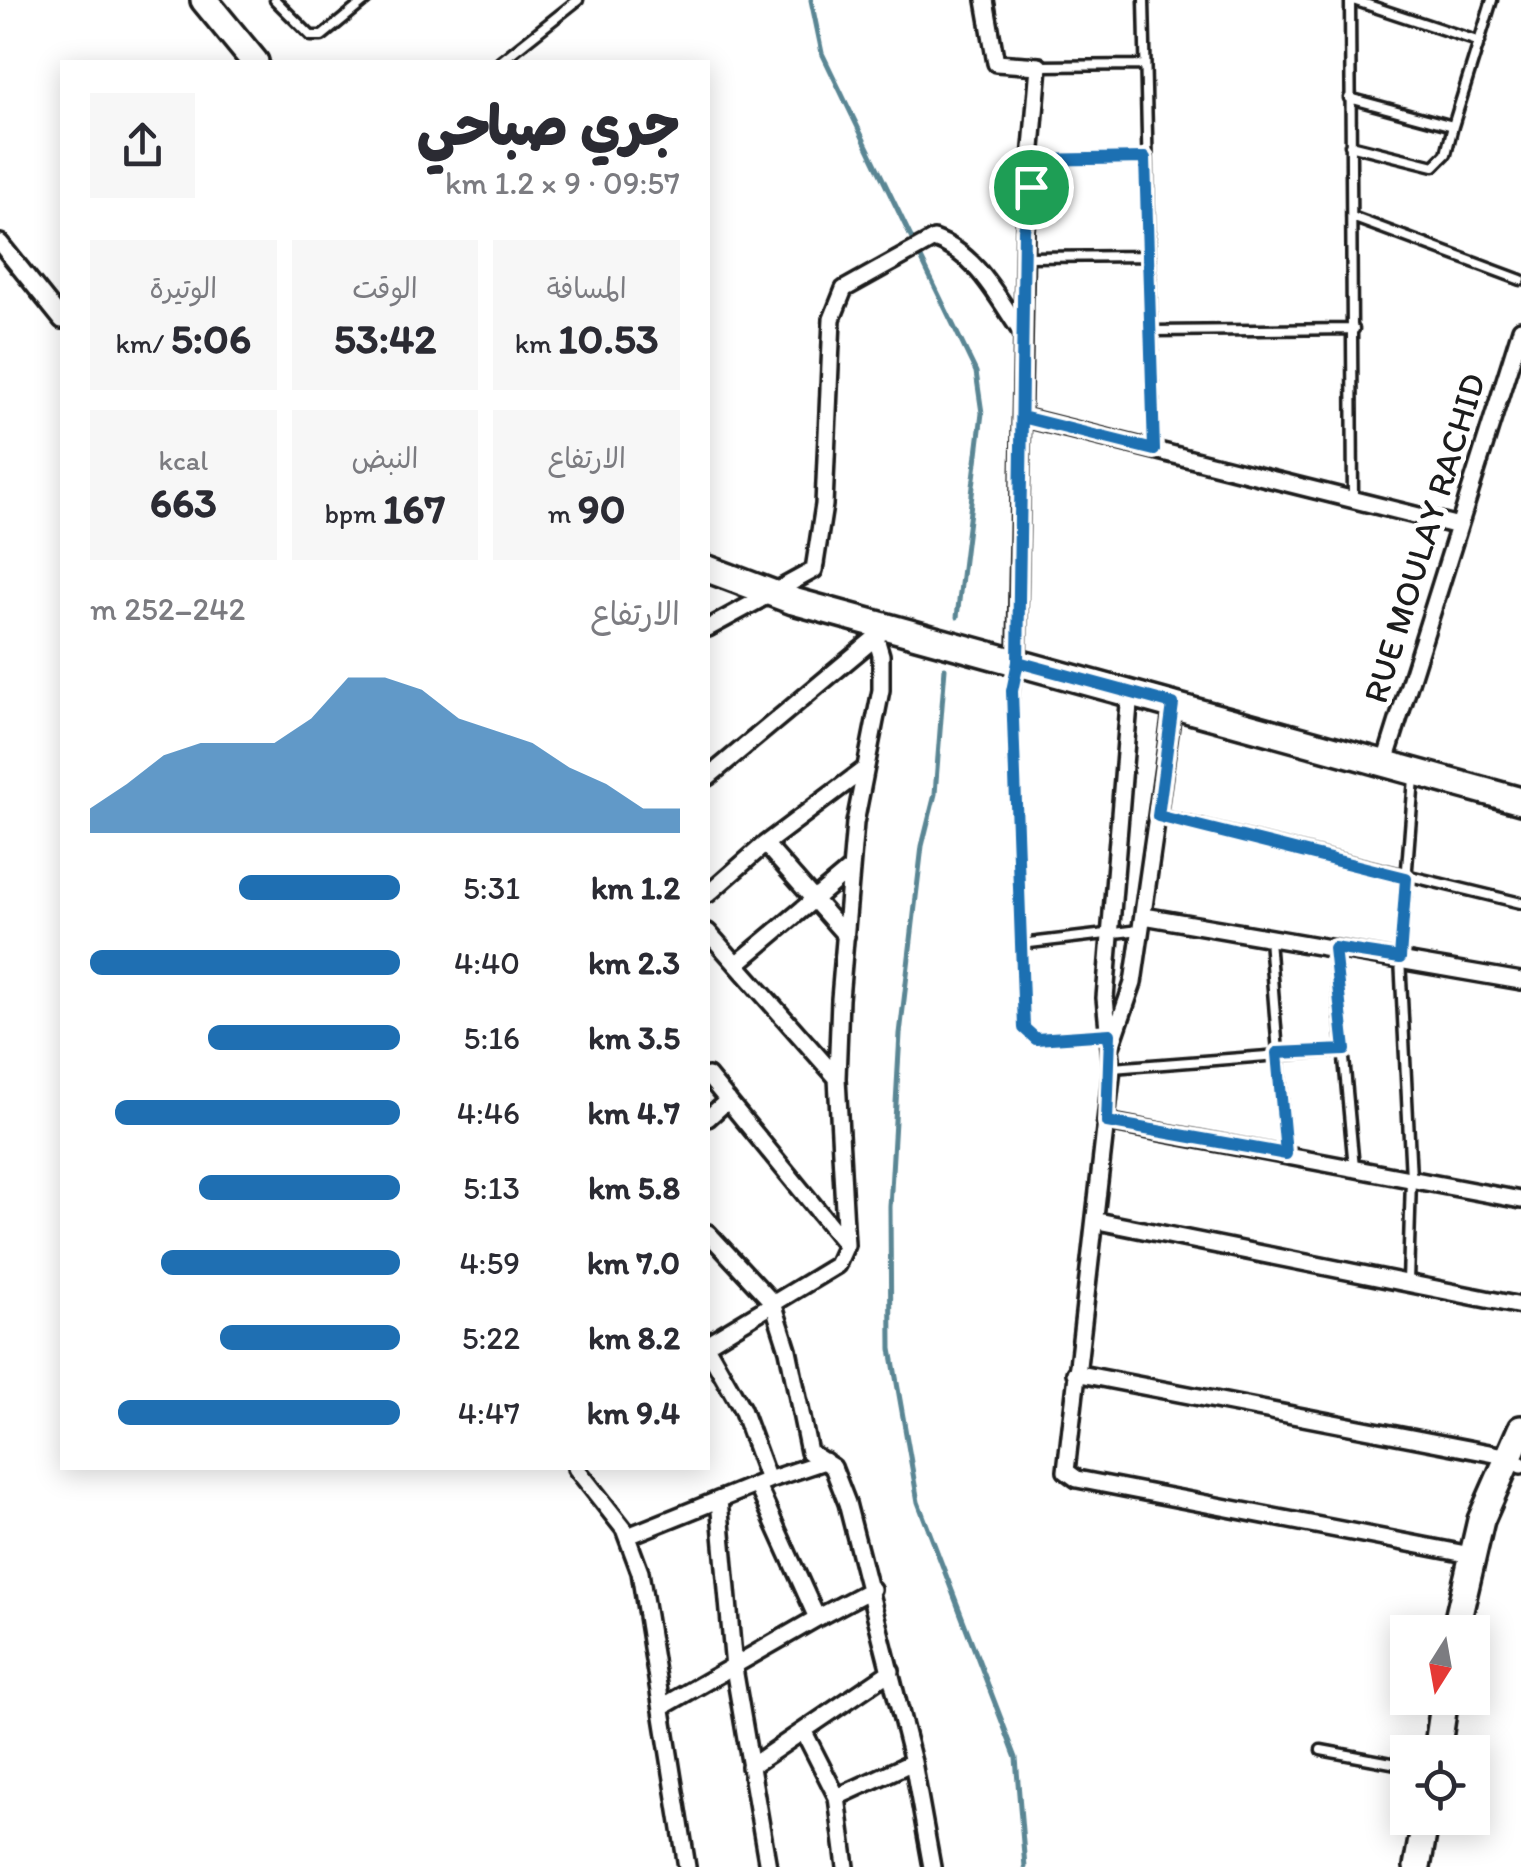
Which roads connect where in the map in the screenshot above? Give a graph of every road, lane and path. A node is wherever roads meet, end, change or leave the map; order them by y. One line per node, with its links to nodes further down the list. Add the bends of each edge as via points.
1 (204, 0): 10 (main road)
2 (275, 0): 3 (lane, via 311,36 322,36)
3 (366, 0)
4 (578, 0): 11 (lane)
5 (984, 0): 13 (street, via 996,63)
6 (1144, 0): 12 (lane)
7 (1352, 0): 9 (lane); 14 (lane)
8 (1492, 0): 9 (lane)
9 (1480, 42): 15 (lane)
10 (253, 60)
11 (503, 60)
12 (1142, 65): 13 (lane); 17 (lane)
13 (1039, 66): 18 (street)
14 (1348, 98): 15 (lane); 16 (lane)
15 (1453, 126): 16 (lane, via 1446,154 1434,166)
16 (1350, 145): 19 (lane)
17 (1145, 158): 18 (lane); 21 (lane)
18 (1034, 160): 22 (street)
19 (1352, 218): 23 (lane); 25 (lane)
20 (0, 243): 24 (street)
21 (1150, 256): 22 (lane); 27 (lane)
22 (1024, 257): 28 (street)
23 (1521, 280)
24 (60, 318)
25 (1354, 329): 27 (lane); 31 (lane)
26 (1521, 329): 32 (street, RUE MOULAY RACHID)
27 (1152, 331): 30 (lane)
28 (1022, 334): 29 (street); 34 (street, via 976,266 934,239 844,289 832,319 824,505 814,570)
29 (1022, 417): 30 (street); 37 (street)
30 (1154, 450): 31 (street)
31 (1353, 500): 32 (street)
32 (1459, 526): 40 (street, RUE MOULAY RACHID)
33 (710, 569): 34 (main road)
34 (770, 593): 35 (street); 36 (main road)
35 (710, 627)
36 (882, 632): 37 (main road); 41 (street, via 881,690); 43 (street)
37 (1018, 662): 38 (main road); 57 (lane, via 1012,707)
38 (1130, 692): 39 (main road); 54 (street)
39 (1173, 704): 40 (main road); 45 (street)
40 (1384, 765): 42 (main road)
41 (862, 771): 46 (street); 47 (street)
42 (1414, 774): 44 (main road); 48 (lane)
43 (710, 775)
44 (1521, 802)
45 (1158, 816): 48 (lane); 52 (street)
46 (765, 844): 49 (street); 50 (street)
47 (849, 870): 50 (street); 56 (street)
48 (1406, 878): 51 (lane); 59 (lane)
49 (710, 892)
50 (814, 902): 56 (street); 60 (street)
51 (1521, 903)
52 (1143, 923): 54 (lane); 55 (street); 62 (street, via 1128,1002)
53 (710, 934): 60 (street)
54 (1109, 935): 57 (lane); 62 (street, via 1104,998)
55 (1268, 935): 58 (street); 64 (lane)
56 (846, 936): 67 (street)
57 (1020, 944): 62 (lane, via 1026,1034)
58 (1334, 948): 59 (street); 63 (lane)
59 (1400, 958): 61 (street); 73 (lane)
60 (736, 964): 67 (street)
61 (1521, 982)
62 (1112, 1037): 65 (street)
63 (1345, 1050): 64 (lane); 72 (lane)
64 (1277, 1053): 65 (lane); 71 (lane)
65 (1112, 1068): 70 (street)
66 (710, 1078): 68 (street)
67 (836, 1078): 77 (street)
68 (728, 1100): 69 (street); 77 (street)
69 (710, 1116)
70 (1107, 1122): 71 (street); 75 (street)
71 (1286, 1154): 72 (street)
72 (1354, 1168): 73 (street)
73 (1411, 1178): 74 (street); 80 (lane)
74 (1521, 1200)
75 (1098, 1221): 80 (street); 85 (street)
76 (710, 1236): 78 (street)
77 (846, 1245): 81 (street, via 837,1264)
78 (724, 1253): 79 (street); 81 (street)
79 (710, 1261)
80 (1408, 1282): 82 (street)
81 (773, 1303): 83 (street); 88 (street, via 808,1452)
82 (1521, 1306)
83 (710, 1345)
84 (710, 1350): 90 (street, via 742,1409)
85 (1075, 1373): 87 (street); 93 (street, via 1069,1476)
86 (1521, 1428): 87 (main road)
87 (1513, 1460): 93 (main road)
88 (825, 1461): 90 (street); 94 (street, via 838,1474)
89 (578, 1470): 92 (street)
90 (762, 1483): 91 (street); 96 (street)
91 (719, 1500): 92 (street); 97 (street)
92 (628, 1536): 99 (street, via 647,1604)
93 (1470, 1554): 95 (main road)
94 (872, 1590): 96 (street); 98 (street)
95 (1458, 1615)
96 (816, 1618): 97 (street)
97 (734, 1668): 99 (street); 104 (street)
98 (892, 1671): 100 (street); 102 (street)
99 (662, 1707): 107 (street)
100 (804, 1734): 104 (street); 105 (street)
101 (1321, 1750): 103 (lane)
102 (913, 1762): 105 (street); 110 (street)
103 (1390, 1763)
104 (750, 1767): 108 (street)
105 (837, 1796): 109 (street)
106 (1423, 1835): 111 (main road)
107 (687, 1867)
108 (768, 1867)
109 (846, 1867)
110 (932, 1867)
111 (1418, 1867)

